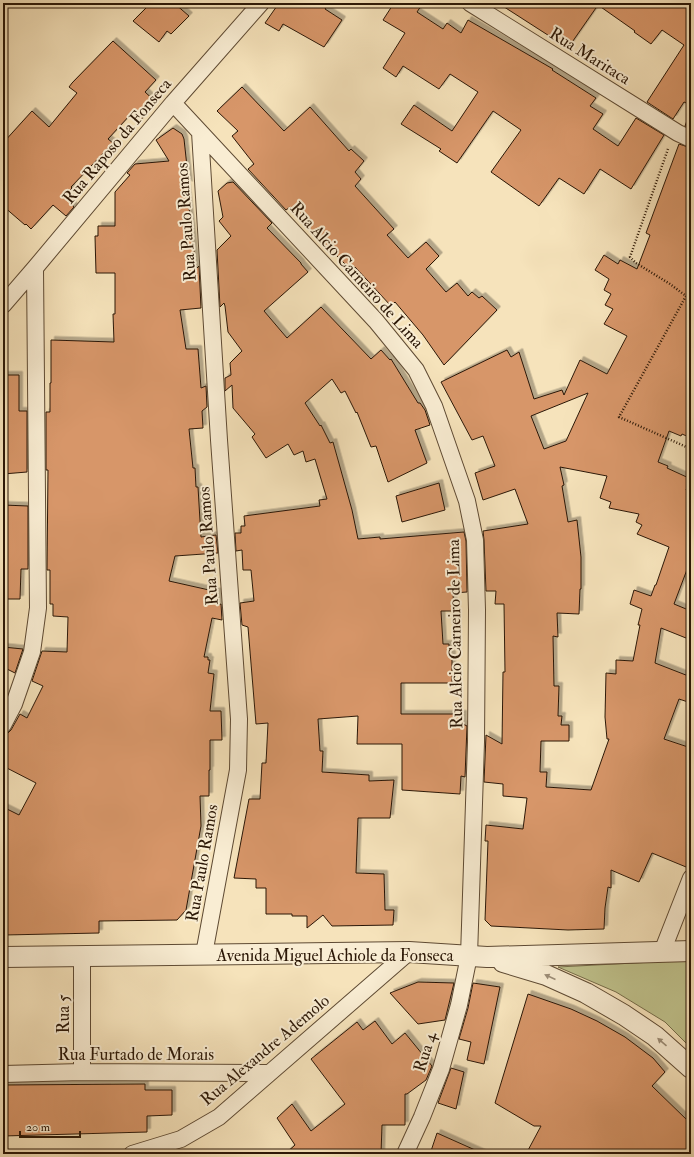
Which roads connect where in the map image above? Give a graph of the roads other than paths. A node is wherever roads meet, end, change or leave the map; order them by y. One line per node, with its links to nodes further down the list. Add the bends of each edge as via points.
1 (261, 3): 3 (street, Rua Raposo da Fonseca)
2 (470, 3): 5 (street, Rua Maritaca)
3 (173, 103): 4 (street, Rua Alcio Carneiro de Lima); 6 (street, Rua Raposo da Fonseca)
4 (200, 132): 13 (street, Rua Paulo Ramos, via 240,719 238,770); 16 (street, Rua Alcio Carneiro de Lima, via 376,321 416,370 434,406 467,501 475,540 477,610)
5 (684, 136)
6 (35, 268): 7 (street, Rua Raposo da Fonseca); 8 (street, via 38,608 32,652 14,704)
7 (3, 305)
8 (3, 725)
9 (691, 878): 12 (street)
10 (691, 951): 12 (street, Avenida Miguel Achiole da Fonseca)
11 (409, 952): 13 (street, Avenida Miguel Achiole da Fonseca); 16 (street, Avenida Miguel Achiole da Fonseca); 19 (street, Rua Alexandre Ademolo)
12 (662, 952): 16 (street, Avenida Miguel Achiole da Fonseca)
13 (204, 954): 15 (street, Avenida Miguel Achiole da Fonseca)
14 (3, 956): 15 (street, Avenida Miguel Achiole da Fonseca)
15 (82, 956): 18 (street, Rua 5)
16 (478, 956): 17 (street, one-way to 16, via 655,1036 586,993 546,975); 22 (street, Rua 4, via 459,1005 441,1069)
17 (691, 1068)
18 (82, 1072): 19 (street, Rua Furtado de Morais); 20 (street, Rua Furtado de Morais)
19 (269, 1073): 21 (street, Rua Alexandre Ademolo, via 219,1117 188,1136)
20 (3, 1074)
21 (132, 1154)
22 (405, 1154)

